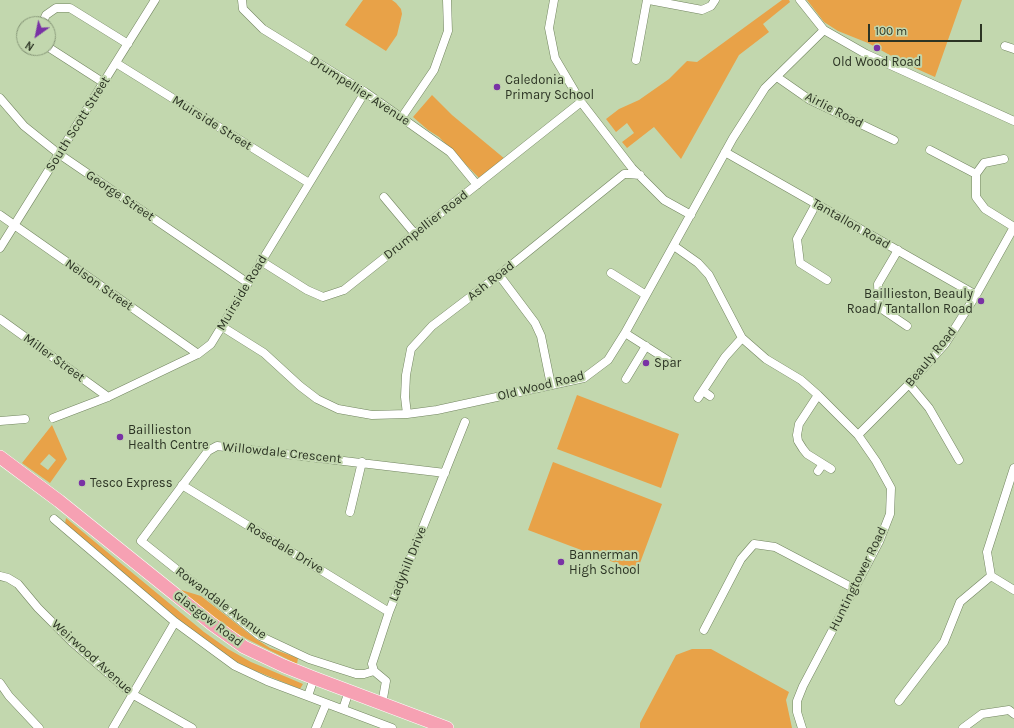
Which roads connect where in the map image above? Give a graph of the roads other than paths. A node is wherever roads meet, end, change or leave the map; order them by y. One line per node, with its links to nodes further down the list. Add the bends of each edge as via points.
1 (154, 0): 10 (street, South Scott Street)
2 (242, 0): 18 (street, Drumpellier Avenue, via 244,9 263,29)
3 (447, 0): 21 (street, via 448,31 434,70)
4 (554, 0): 20 (street, via 549,28 555,58)
5 (648, 0): 6 (street, via 702,10 711,6); 14 (street)
6 (715, 0)
7 (800, 0): 9 (street)
8 (46, 16): 10 (street, via 56,8 70,8)
9 (824, 30): 16 (street, Old Wood Road); 22 (street, via 866,54)
10 (128, 44): 15 (street, South Scott Street)
11 (1005, 46): 12 (street)
12 (1014, 49)
13 (56, 52): 17 (street)
14 (636, 60)
15 (116, 63): 17 (street, South Scott Street); 32 (street, Muirside Street)
16 (777, 77): 23 (street, Airlie Road, via 810,100); 25 (street, Old Wood Road, via 765,88)
17 (104, 83): 26 (street, South Scott Street)
18 (365, 92): 21 (street, Drumpellier Avenue); 32 (street, Muirside Road)
19 (0, 98): 26 (street, George Street, via 24,126)
20 (582, 102): 28 (street); 33 (street, Drumpellier Road)
21 (402, 117): 33 (street, Drumpellier Avenue, via 450,152)
22 (1014, 121)
23 (894, 140)
24 (930, 150): 30 (street)
25 (725, 152): 35 (street, Tantallon Road); 37 (street, Old Wood Road)
26 (59, 154): 38 (street, South Scott Street); 48 (street, George Street)
27 (1004, 159): 30 (street, via 984,163)
28 (626, 160): 29 (street); 31 (street)
29 (624, 174): 31 (street); 46 (street, Ash Road)
30 (976, 174): 39 (street, via 976,196 985,209)
31 (640, 175): 37 (street, via 664,200)
32 (309, 183): 44 (street, Muirside Road)
33 (477, 185): 40 (street, Drumpellier Road)
34 (384, 197): 40 (street)
35 (816, 204): 43 (street, Tantallon Road); 47 (street, via 797,239 800,263)
36 (0, 215): 38 (street, Nelson Street)
37 (691, 215): 41 (street, Old Wood Road)
38 (14, 226): 42 (street, South Scott Street); 57 (street, Nelson Street)
39 (1014, 227): 50 (street, Beauly Road)
40 (415, 234): 44 (street, Drumpellier Road, via 344,290 323,297)
41 (674, 246): 49 (street, Old Wood Road); 55 (street, Huntingtower Road, via 698,263 709,275)
42 (0, 248)
43 (898, 250): 50 (street, Tantallon Road); 53 (street, via 878,284 879,307)
44 (261, 261): 48 (street, Muirside Road)
45 (611, 273): 49 (street)
46 (499, 275): 61 (street, via 541,336); 65 (street, Ash Road, via 432,326 411,349 406,375)
47 (827, 280)
48 (248, 283): 52 (street, Muirside Road)
49 (646, 295): 54 (street, Old Wood Road)
50 (976, 295): 60 (street, Beauly Road, via 945,344)
51 (0, 319): 64 (street, Miller Street)
52 (222, 326): 57 (street, Muirside Road, via 211,344); 65 (street, Old Wood Road, via 264,353 317,399 338,409 372,415)
53 (907, 326)
54 (625, 333): 56 (street); 61 (street, Old Wood Road, via 608,360 584,378)
55 (742, 338): 62 (street, via 725,357); 63 (street, Huntingtower Road, via 766,359 801,380)
56 (646, 346): 58 (street); 59 (street)
57 (198, 354): 64 (street, Muirside Road)
58 (669, 361)
59 (626, 379)
60 (909, 384): 70 (street, Beauly Road); 72 (street, via 929,408)
61 (551, 385): 65 (street, Old Wood Road, via 437,410)
62 (704, 395)
63 (818, 395): 70 (street, Huntingtower Road); 75 (street, via 799,424 798,441 804,451 821,467)
64 (108, 397): 66 (street, Muirside Road)
65 (407, 414)
66 (53, 418)
67 (25, 419): 68 (street)
68 (0, 421)
69 (465, 422): 76 (street, Ladyhill Drive)
70 (858, 435): 83 (street, Huntingtower Road, via 891,488 890,514)
71 (0, 457): 89 (main road, Glasgow Road, via 226,635 244,647)
72 (959, 460)
73 (362, 462): 76 (street, Willowdale Crescent); 77 (street, Willowdale Crescent, via 217,446 208,452); 78 (street)
74 (1014, 468): 82 (street, via 987,552)
75 (831, 469)
76 (445, 473): 85 (street, Ladyhill Drive)
77 (182, 485): 80 (street, Willowdale Crescent); 85 (street, Rosedale Drive)
78 (350, 512)
79 (54, 519): 86 (street, Glasgow Road)
80 (141, 541): 88 (street, Rowandale Avenue, via 260,636 309,659 356,674)
81 (0, 576): 92 (street, Weirwood Avenue, via 18,584 71,641)
82 (991, 576): 84 (street); 94 (street, via 960,602 944,642)
83 (855, 589): 87 (street, via 775,547 754,544 741,559); 105 (street, Huntingtower Road, via 797,701 797,712)
84 (1014, 590)
85 (389, 612): 88 (street, Ladyhill Drive, via 372,664)
86 (175, 622): 92 (street); 93 (street, Glasgow Road, via 235,666)
87 (704, 630)
88 (374, 671): 96 (street, via 386,681)
89 (314, 678): 91 (main road, Glasgow Road); 93 (street)
90 (0, 682): 99 (street, via 9,696)
91 (349, 691): 96 (main road, Glasgow Road); 97 (street)
92 (132, 694): 100 (street); 101 (street, Weirwood Avenue)
93 (308, 696): 95 (street, Glasgow Road)
94 (899, 701)
95 (326, 704): 97 (street, Glasgow Road); 102 (street)
96 (382, 704): 104 (main road, Glasgow Road)
97 (342, 709): 103 (street, Glasgow Road)
98 (1014, 714): 106 (street, via 1009,710 982,714)
99 (39, 728)
100 (112, 728)
101 (192, 728)
102 (316, 728)
103 (392, 728)
104 (446, 728)
105 (802, 728)
106 (964, 728)

